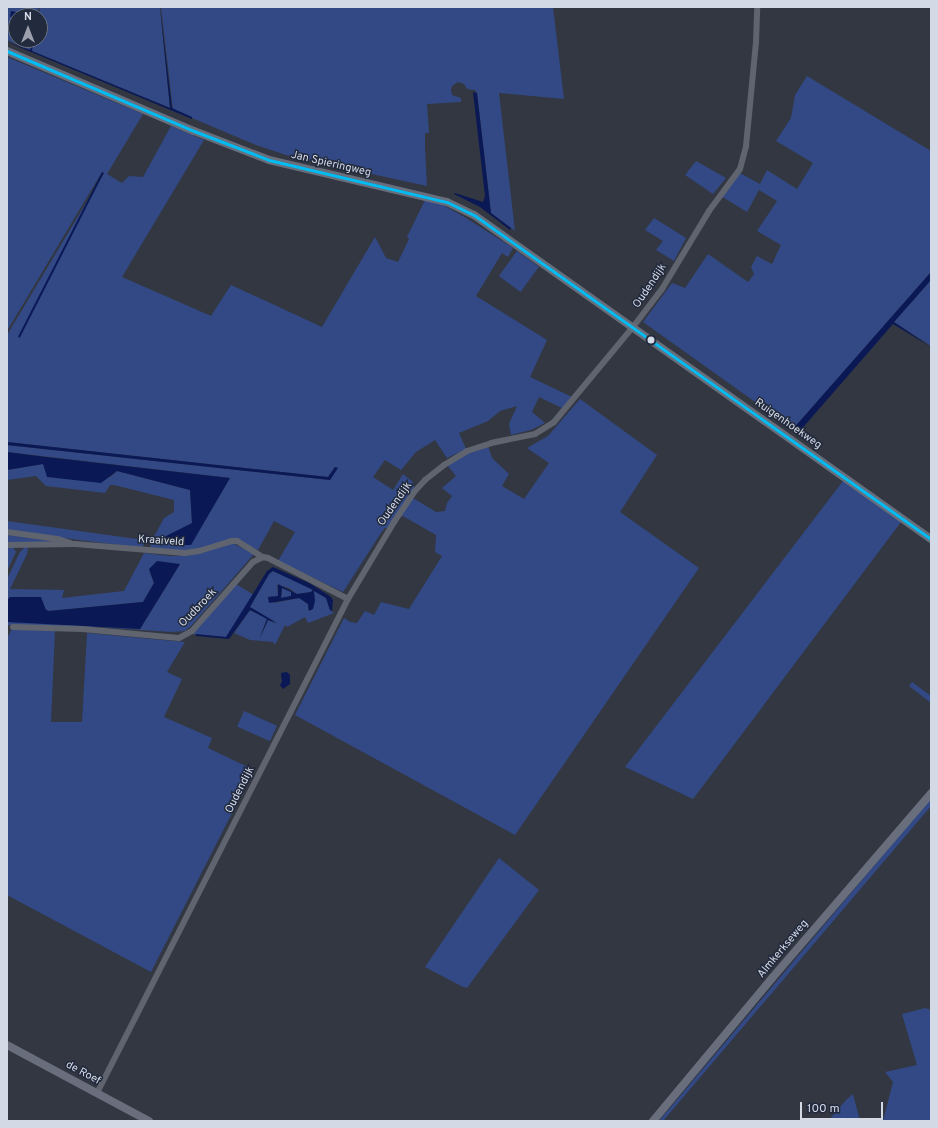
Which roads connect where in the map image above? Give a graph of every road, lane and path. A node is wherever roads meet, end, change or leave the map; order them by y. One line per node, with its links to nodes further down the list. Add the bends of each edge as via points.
1 (757, 7): 3 (street, Oudendijk, via 746,146 740,169 709,212 662,288)
2 (7, 51): 3 (street, Jan Spieringweg, via 194,131 269,160 447,202 474,215)
3 (633, 327): 5 (street, Ruigenhoekweg); 9 (street, Oudendijk, via 564,410 545,428 535,434 490,443 467,451 425,480 394,522)
4 (7, 532): 6 (street, Kraaiveld)
5 (931, 539)
6 (75, 544): 7 (street, Kraaiveld); 8 (street, Kraaiveld, via 185,553 237,541)
7 (7, 545)
8 (263, 557): 9 (street); 10 (street, Oudbroek, via 253,562 192,631 179,638)
9 (348, 598): 13 (street, Oudendijk)
10 (13, 626)
11 (931, 793): 15 (street, Almkerkseweg)
12 (7, 1045): 13 (street, de Roef)
13 (97, 1093): 14 (street, de Roef)
14 (149, 1121)
15 (653, 1121)

